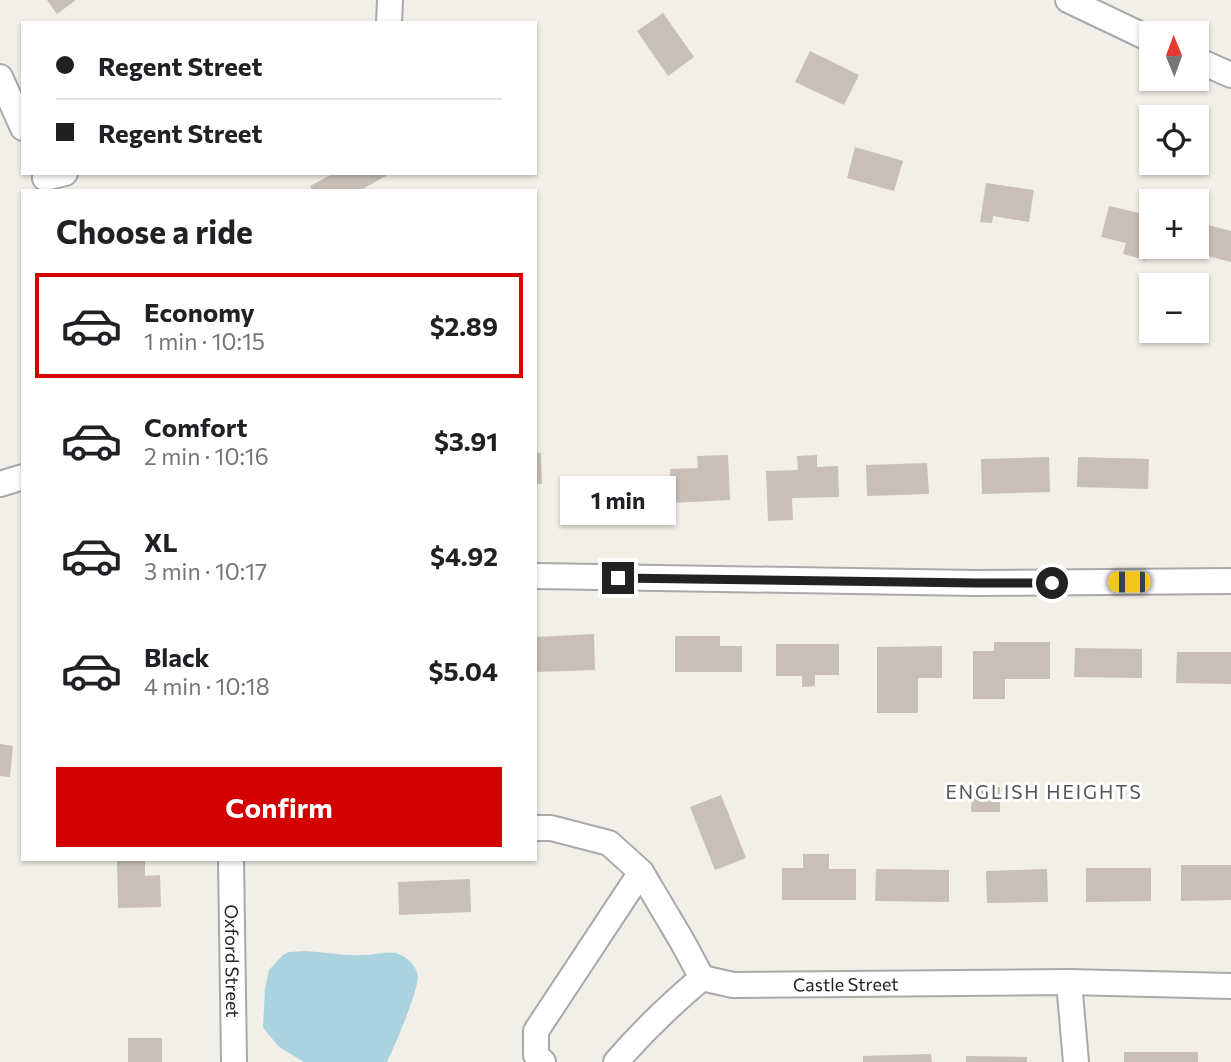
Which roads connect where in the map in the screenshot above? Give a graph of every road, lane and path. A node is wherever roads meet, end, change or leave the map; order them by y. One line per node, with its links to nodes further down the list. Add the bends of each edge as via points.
1 (390, 0): 3 (street)
2 (1068, 0): 4 (street)
3 (389, 21)
4 (1139, 34)
5 (1209, 66): 6 (street)
6 (1231, 75)
7 (0, 77): 8 (street)
8 (21, 124)
9 (21, 478): 10 (street)
10 (0, 484)
11 (537, 576): 12 (street, via 975,583)
12 (1231, 581)
13 (537, 828): 15 (street, via 610,843)
14 (231, 861): 19 (street, Oxford Street)
15 (641, 872): 16 (street); 20 (street, via 536,1031 536,1055)
16 (702, 978): 17 (street, Castle Street, via 733,985); 21 (street)
17 (1069, 982): 18 (street, Castle Street); 22 (street)
18 (1231, 986)
19 (234, 1062)
20 (543, 1062)
21 (616, 1062)
22 (1076, 1062)

